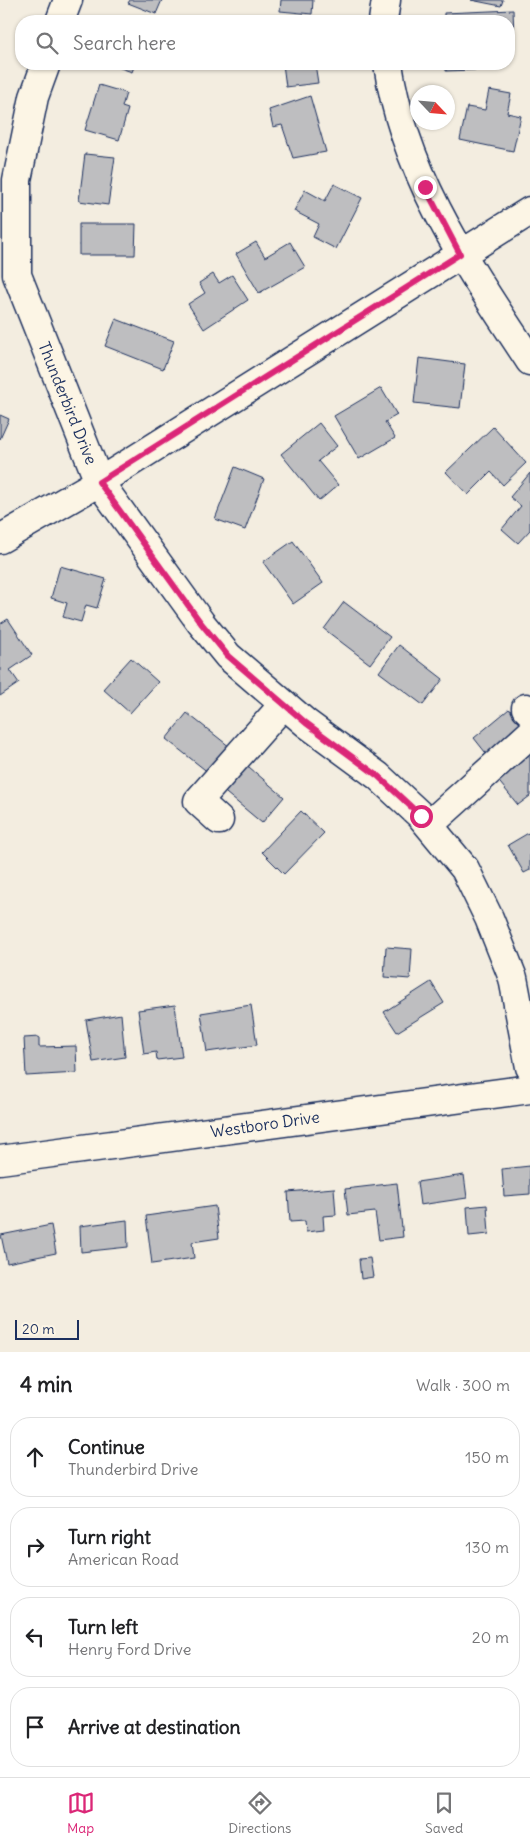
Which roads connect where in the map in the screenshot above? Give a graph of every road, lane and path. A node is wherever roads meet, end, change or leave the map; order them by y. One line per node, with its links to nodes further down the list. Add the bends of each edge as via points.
1 (68, 0): 3 (street)
2 (386, 0): 4 (street)
3 (62, 15)
4 (384, 15)
5 (44, 70): 9 (street, Thunderbird Drive, via 34,97 17,180)
6 (389, 70): 8 (street, via 403,133 425,187)
7 (530, 211): 8 (street)
8 (460, 254): 10 (street); 11 (street)
9 (9, 275): 11 (street, Thunderbird Drive)
10 (530, 361)
11 (99, 482): 12 (street); 13 (street, Thunderbird Drive, via 228,656)
12 (0, 539)
13 (284, 704): 15 (street, via 192,795); 16 (street, Thunderbird Drive, via 378,776)
14 (529, 718): 16 (street)
15 (219, 820)
16 (429, 825): 17 (street, Thunderbird Drive, via 466,869 489,918 513,978)
17 (530, 1067)
18 (530, 1089): 19 (street, Westboro Drive)
19 (0, 1160)

